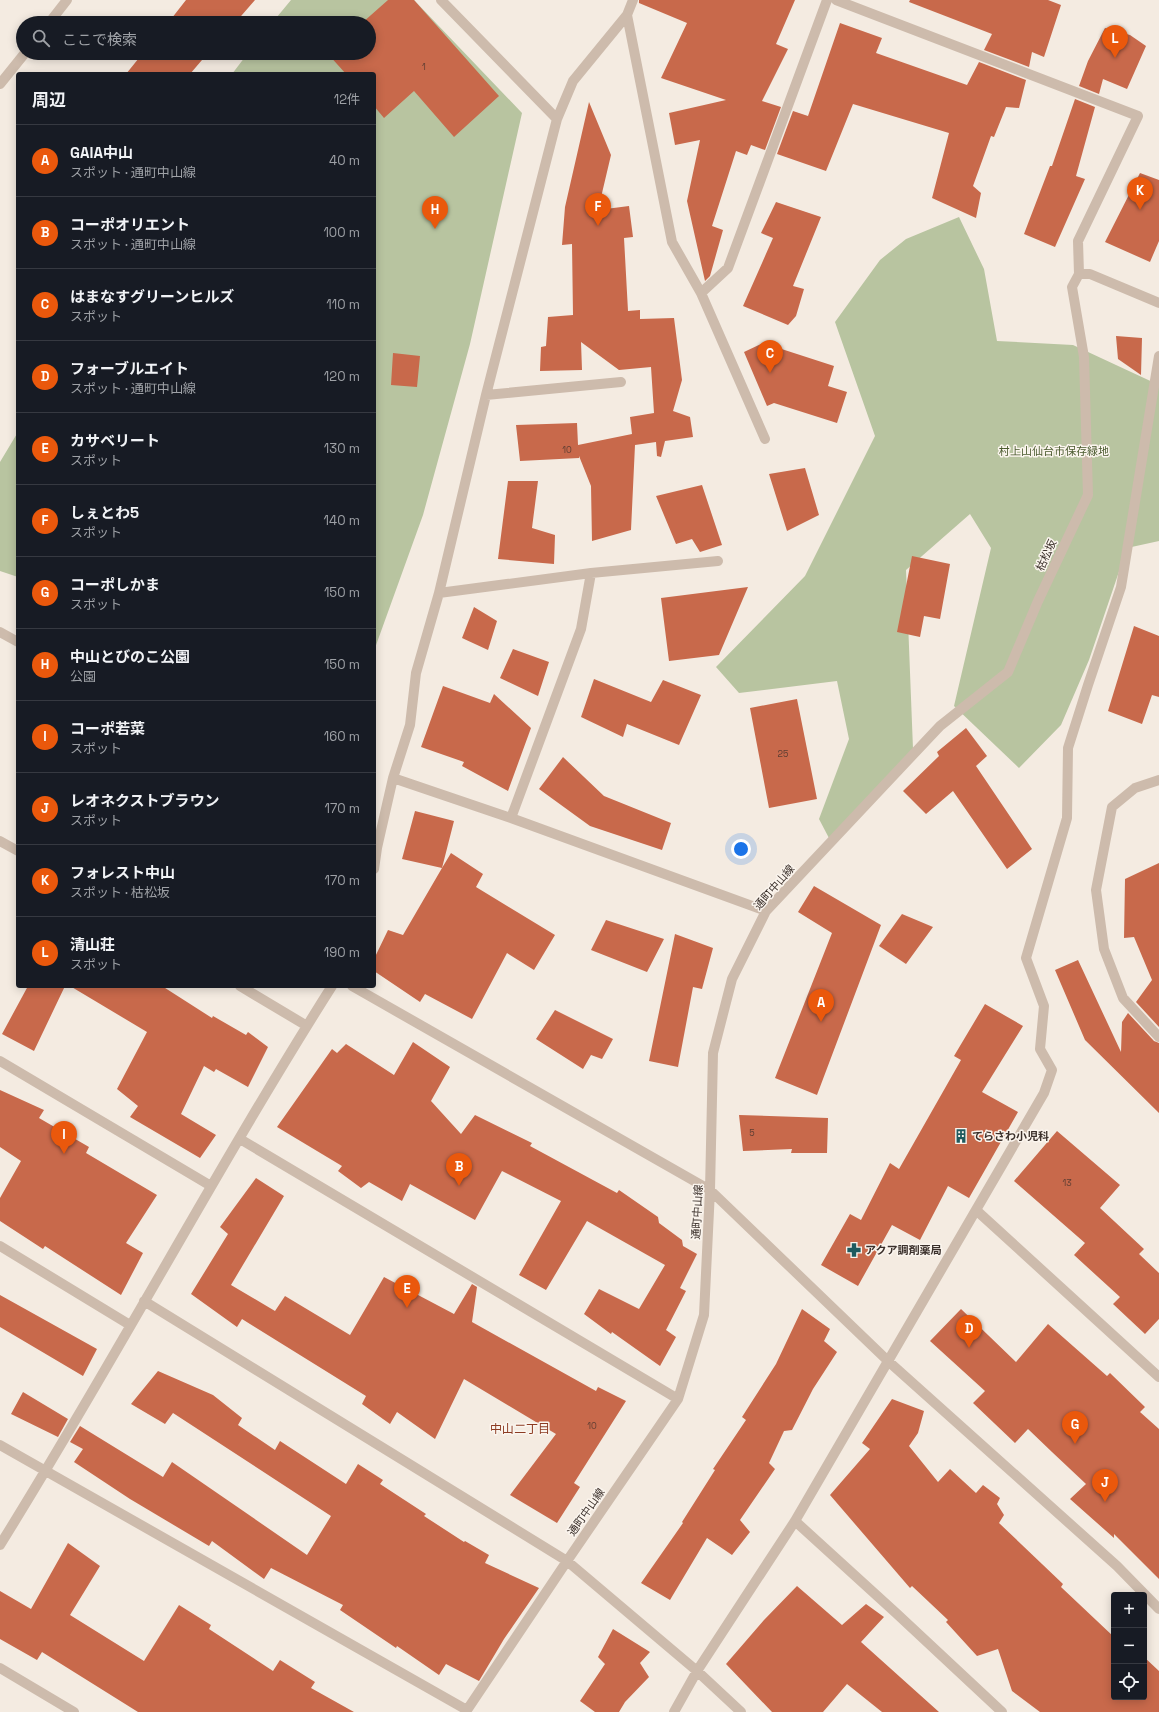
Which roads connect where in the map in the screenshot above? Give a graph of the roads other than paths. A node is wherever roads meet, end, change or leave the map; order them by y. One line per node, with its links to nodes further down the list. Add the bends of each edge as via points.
1 (68, 0): 7 (street)
2 (441, 0): 10 (street)
3 (633, 0): 6 (street)
4 (827, 0): 12 (street, via 728,268)
5 (836, 0): 11 (street, 枯松坂, via 1138,116 1078,241)
6 (627, 15): 10 (street, via 573,81); 12 (street, via 672,242)
7 (55, 16)
8 (19, 60): 9 (street)
9 (0, 84)
10 (557, 120): 16 (street)
11 (1078, 274): 13 (street, via 1090,274); 23 (street, 枯松坂, via 1072,287 1084,357 1088,494 1008,672)
12 (702, 294): 17 (street)
13 (1159, 303)
14 (1159, 356): 40 (street, via 1122,587 1068,748 1067,818 1026,958 1044,1006 1040,1049 1052,1070 1044,1093)
15 (621, 382): 16 (street)
16 (486, 396): 20 (street)
17 (765, 439)
18 (718, 561): 19 (street)
19 (591, 574): 20 (street); 26 (street, via 581,629)
20 (439, 593): 24 (street, via 416,672 410,725)
21 (0, 632): 22 (street)
22 (16, 641)
23 (940, 726): 30 (street, 通町中山線)
24 (393, 778): 26 (street); 28 (street)
25 (1159, 780): 35 (street, via 1135,788 1112,807 1096,890 1104,949 1123,998)
26 (511, 818): 30 (street)
27 (0, 840): 29 (street)
28 (376, 848)
29 (16, 850)
30 (766, 911): 39 (street, 通町中山線, via 732,980 712,1053)
31 (243, 988): 34 (street)
32 (331, 988): 34 (street)
33 (356, 988): 39 (street)
34 (307, 1026): 37 (street)
35 (1159, 1036)
36 (0, 1062): 38 (street)
37 (240, 1139): 38 (street); 46 (street)
38 (211, 1186): 42 (street)
39 (710, 1190): 44 (street); 46 (street, 通町中山線, via 704,1315)
40 (976, 1210): 44 (street); 45 (street)
41 (0, 1246): 43 (street)
42 (144, 1301): 43 (street); 51 (street)
43 (130, 1325): 48 (street)
44 (888, 1361): 49 (street); 52 (street, via 1117,1566)
45 (1159, 1377)
46 (678, 1398): 51 (street, 通町中山線)
47 (0, 1445): 48 (street)
48 (45, 1472): 50 (street); 51 (street, 通町中山線, via 467,1710)
49 (795, 1521): 54 (street); 58 (street)
50 (0, 1545)
51 (566, 1561): 54 (street)
52 (1159, 1609)
53 (0, 1668): 55 (street)
54 (697, 1671): 56 (street); 57 (street)
55 (74, 1712)
56 (674, 1712)
57 (741, 1712)
58 (1002, 1712)

